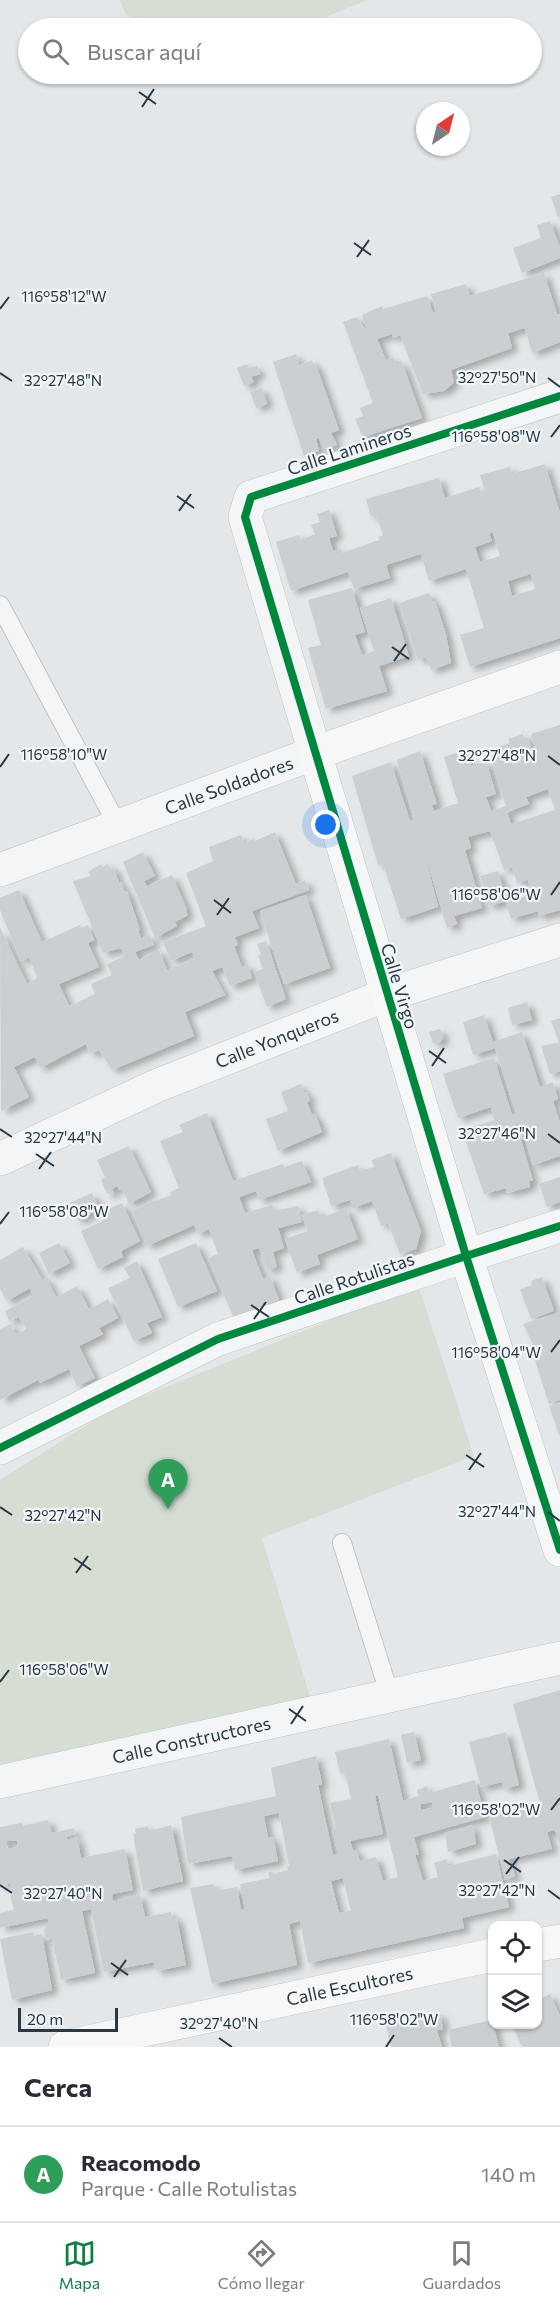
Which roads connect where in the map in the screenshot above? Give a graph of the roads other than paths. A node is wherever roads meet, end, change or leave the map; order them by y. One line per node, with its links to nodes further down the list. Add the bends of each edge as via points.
1 (560, 396): 2 (street, Calle Lamineros)
2 (251, 497): 5 (street, Calle Virgo, via 245,517)
3 (0, 605): 6 (lane)
4 (560, 667): 5 (street, Calle Soldadores)
5 (315, 753): 6 (street, Calle Soldadores); 9 (street, Calle Virgo)
6 (118, 826): 7 (street, Calle Soldadores)
7 (0, 870)
8 (560, 940): 9 (street, Calle Yonqueros)
9 (386, 994): 10 (street, Calle Yonqueros, via 156,1086); 12 (street, Calle Virgo)
10 (0, 1159)
11 (560, 1226): 12 (street, Calle Rotulistas)
12 (466, 1256): 13 (street, Calle Rotulistas, via 218,1339); 15 (street, Calle Virgo)
13 (0, 1449)
14 (342, 1543): 17 (lane)
15 (560, 1550)
16 (560, 1658): 17 (street, Calle Constructores)
17 (390, 1696): 18 (street, Calle Constructores)
18 (0, 1782)
19 (560, 1941): 20 (street)
20 (542, 1944)
21 (488, 1956): 22 (street, Calle Escultores)
22 (65, 2047)

